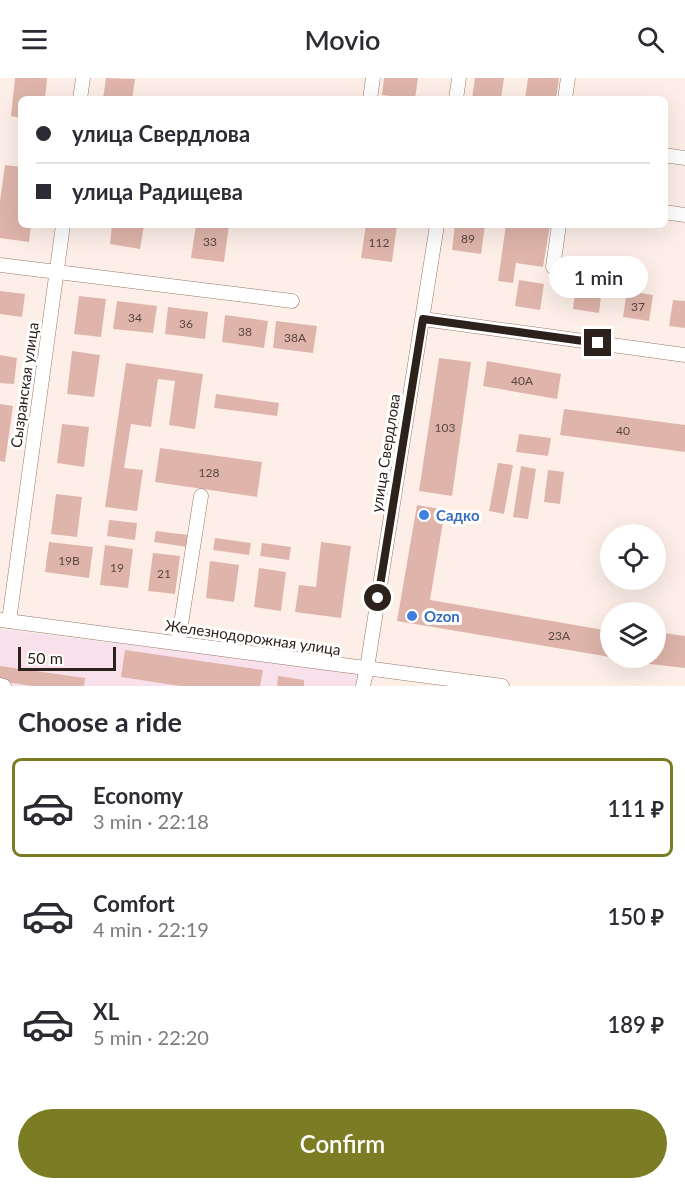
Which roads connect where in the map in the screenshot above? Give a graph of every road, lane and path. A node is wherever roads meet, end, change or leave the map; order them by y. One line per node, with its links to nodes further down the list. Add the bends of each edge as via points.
1 (83, 78): 5 (street)
2 (373, 78): 6 (street)
3 (459, 78): 7 (street)
4 (568, 78): 8 (street)
5 (80, 96)
6 (370, 96)
7 (456, 96)
8 (566, 96)
9 (668, 156): 10 (street)
10 (685, 158)
11 (668, 213): 12 (street)
12 (685, 215)
13 (63, 228): 18 (street, Сызранская улица)
14 (437, 228): 20 (street, улица Свердлова)
15 (559, 228): 17 (street)
16 (0, 265): 18 (street)
17 (553, 267)
18 (57, 272): 19 (street); 23 (street, Сызранская улица)
19 (292, 301)
20 (423, 319): 21 (street); 25 (street, улица Свердлова)
21 (685, 355)
22 (201, 496): 24 (street)
23 (4, 620): 24 (street, Железнодорожная улица)
24 (178, 643): 25 (street, Железнодорожная улица)
25 (367, 668): 26 (street, Железнодорожная улица); 27 (street, улица Свердлова)
26 (469, 684): 28 (street, Железнодорожная улица)
27 (363, 686)
28 (502, 686)

